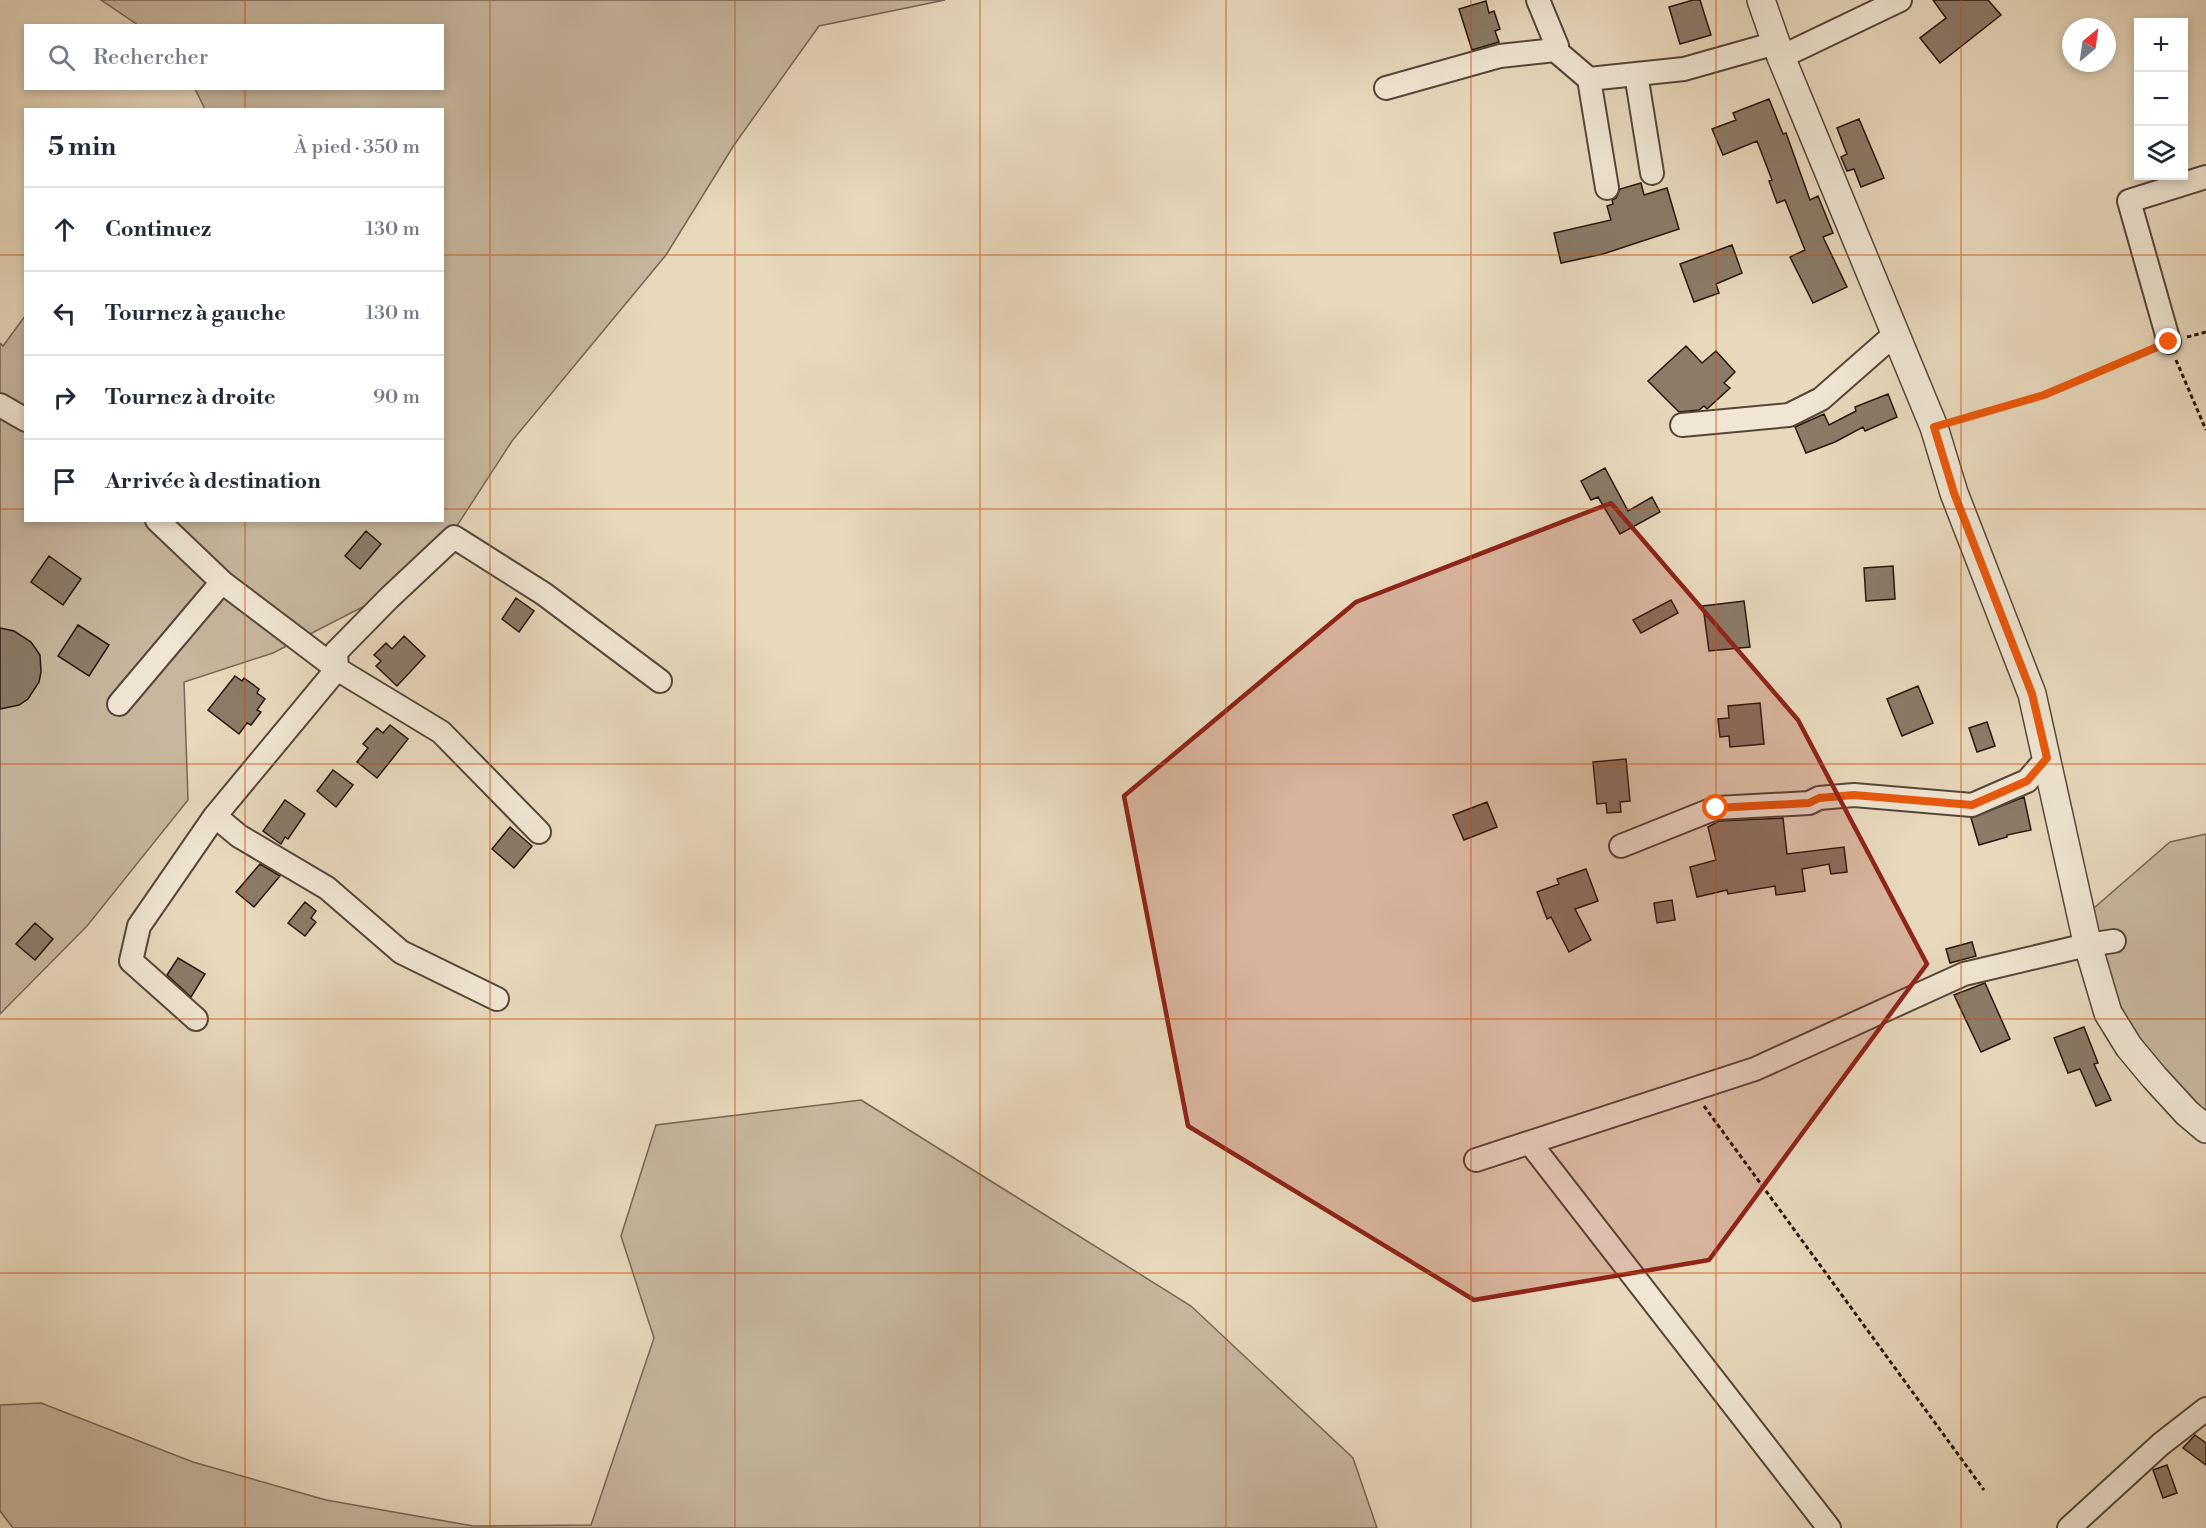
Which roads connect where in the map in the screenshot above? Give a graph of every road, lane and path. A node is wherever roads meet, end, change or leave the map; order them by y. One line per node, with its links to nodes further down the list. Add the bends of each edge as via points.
1 (1538, 0): 4 (street, via 1557,46)
2 (1761, 0): 5 (street)
3 (1900, 0): 5 (street)
4 (1555, 50): 7 (street); 8 (street, via 1500,56)
5 (1778, 50): 6 (street, via 1684,69); 13 (street)
6 (1636, 74): 7 (street); 9 (street)
7 (1589, 79): 11 (street)
8 (1386, 88)
9 (1652, 173)
10 (2206, 177): 14 (street, via 2129,201)
11 (1607, 188)
12 (2206, 332): 14 (path)
13 (1895, 334): 17 (street, via 1821,399 1790,415); 18 (street)
14 (2169, 342): 18 (path, via 2044,395); 19 (path)
15 (0, 405): 16 (street)
16 (24, 419)
17 (1682, 425)
18 (1934, 427): 25 (street, via 1954,493 2032,694)
19 (2206, 430)
20 (159, 522): 21 (street)
21 (222, 582): 22 (street); 24 (street)
22 (337, 669): 23 (street, via 336,652 454,537 544,594); 26 (street); 27 (street, via 441,732)
23 (660, 681)
24 (119, 704)
25 (2047, 758): 28 (street, via 2027,781 1972,805 1854,795 1819,798 1809,803 1716,808); 30 (street)
26 (215, 816): 31 (street, via 238,836 327,888 401,952); 32 (street, via 139,926 131,961)
27 (539, 832)
28 (1621, 846)
29 (2114, 941): 30 (street)
30 (2087, 945): 33 (street, via 1964,974 1755,1069); 34 (street, via 2108,1013 2119,1032 2154,1077)
31 (497, 999)
32 (196, 1018)
33 (1692, 1090): 35 (street); 38 (path)
34 (2206, 1129)
35 (1530, 1143): 36 (street); 39 (street)
36 (1476, 1160)
37 (2206, 1409): 40 (street, via 2161,1444)
38 (1984, 1490)
39 (1829, 1528)
40 (2069, 1528)

